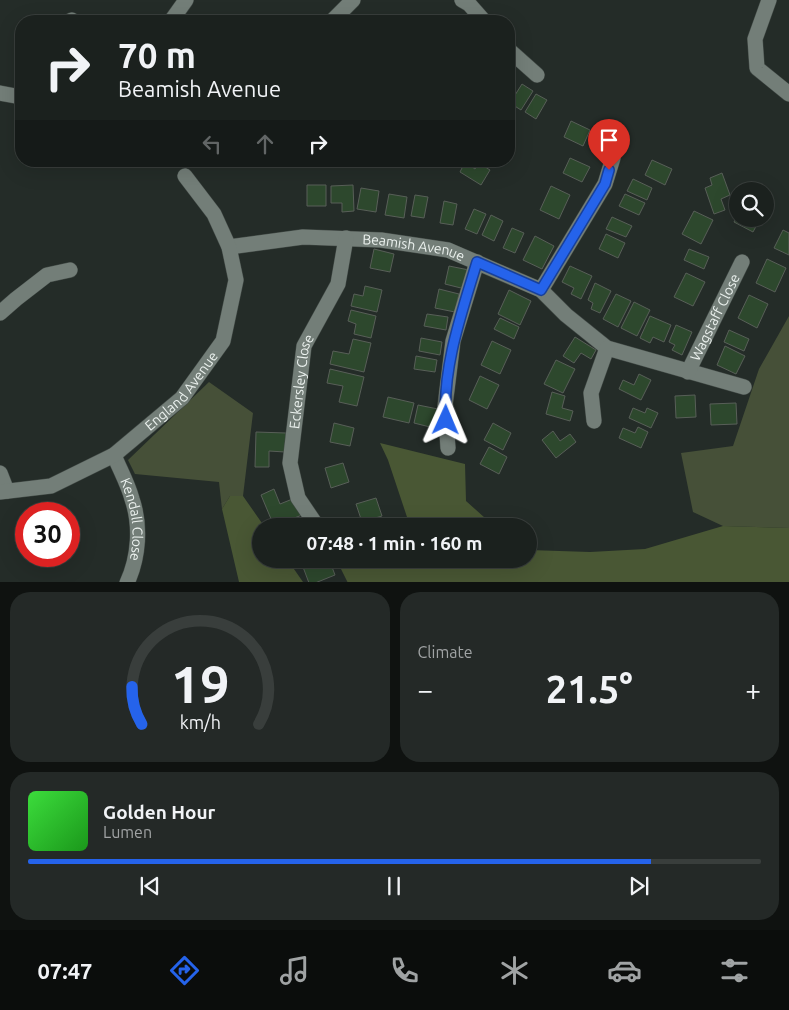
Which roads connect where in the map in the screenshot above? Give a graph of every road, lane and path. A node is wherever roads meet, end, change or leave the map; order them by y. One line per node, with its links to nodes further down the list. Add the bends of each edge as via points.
1 (186, 0): 5 (street)
2 (353, 0): 6 (street)
3 (462, 0): 7 (street)
4 (769, 0): 11 (street, via 755,39 757,68)
5 (175, 15)
6 (338, 15)
7 (479, 15)
8 (515, 55): 9 (street)
9 (537, 75)
10 (0, 93): 12 (street)
11 (789, 94)
12 (15, 96)
13 (613, 158): 20 (street, via 605,184)
14 (185, 176): 16 (street, England Avenue, via 214,214)
15 (346, 238): 16 (street, Beamish Avenue, via 303,237); 17 (street, Beamish Avenue, via 448,250); 30 (street, Eckersley Close, via 338,284 304,346 290,463 298,498)
16 (229, 247): 27 (street, England Avenue, via 236,280 223,341 182,398)
17 (477, 262): 20 (street, Beamish Avenue); 26 (street, via 453,341 445,406)
18 (742, 262): 23 (street, Wagstaff Close)
19 (70, 270): 21 (street, via 47,275)
20 (541, 290): 22 (street, Beamish Avenue)
21 (0, 313)
22 (607, 348): 23 (street, Beamish Avenue); 25 (street, via 591,392)
23 (688, 372): 24 (street, Beamish Avenue)
24 (744, 387)
25 (594, 421)
26 (448, 448)
27 (114, 455): 29 (street, England Avenue, via 51,486); 31 (street, Kendall Close, via 133,500 139,540)
28 (0, 473): 29 (street)
29 (4, 491)
30 (312, 518)
31 (127, 582)

